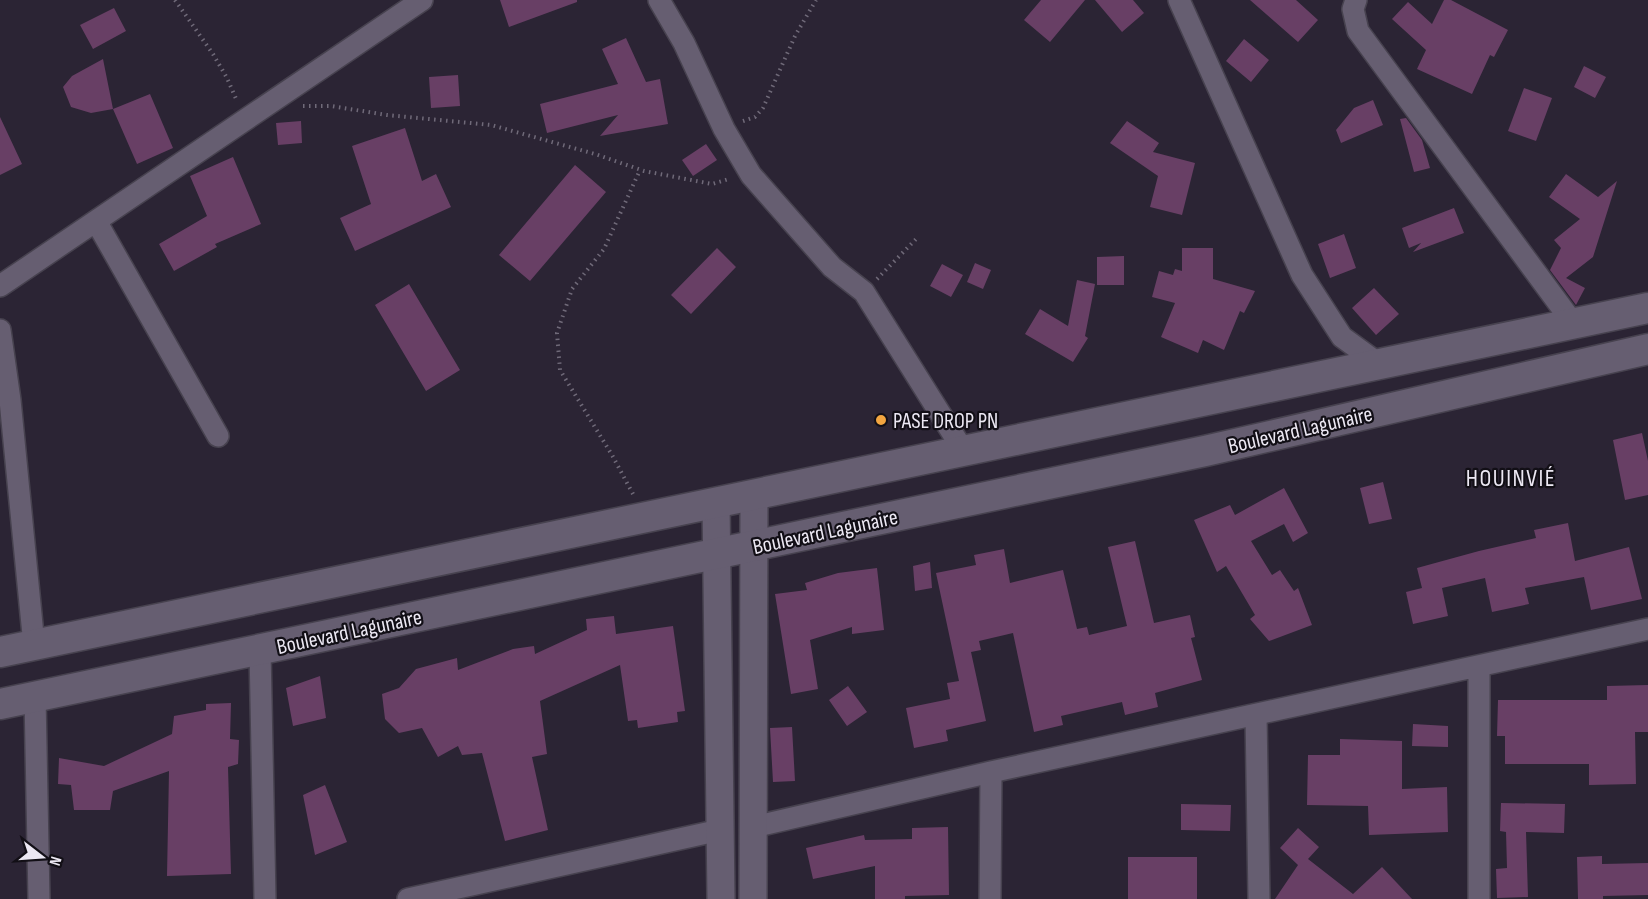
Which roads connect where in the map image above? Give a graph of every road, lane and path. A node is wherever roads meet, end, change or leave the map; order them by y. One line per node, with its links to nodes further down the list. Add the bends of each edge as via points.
1 (175, 0): 8 (path, via 213,54)
2 (422, 0): 7 (street)
3 (659, 0): 9 (street)
4 (816, 0): 9 (path, via 763,108 755,117)
5 (1179, 0): 20 (street, via 1302,275 1342,337)
6 (1356, 0): 17 (street, via 1353,9 1358,31)
7 (269, 104): 8 (street); 10 (path, via 331,106 490,125)
8 (245, 120): 12 (street)
9 (724, 129): 11 (street)
10 (640, 170): 11 (path, via 712,184); 25 (path, via 604,249 572,289 557,333 560,370 631,492)
11 (751, 175): 15 (street, via 832,267)
12 (96, 221): 14 (street); 21 (street)
13 (918, 237): 15 (path)
14 (0, 286)
15 (864, 292): 22 (street)
16 (1648, 308): 17 (main road, Boulevard Lagunaire)
17 (1573, 323): 20 (main road, Boulevard Lagunaire)
18 (0, 330): 29 (street)
19 (1648, 350): 26 (main road, Boulevard Lagunaire, via 1205,451)
20 (1379, 364): 22 (main road, Boulevard Lagunaire)
21 (218, 436)
22 (963, 450): 23 (main road, Boulevard Lagunaire)
23 (754, 494): 24 (main road, Boulevard Lagunaire); 26 (street)
24 (716, 502): 25 (main road, Boulevard Lagunaire); 27 (street)
25 (650, 516): 29 (main road, Boulevard Lagunaire)
26 (753, 546): 27 (main road, Boulevard Lagunaire); 37 (street)
27 (717, 554): 30 (main road, Boulevard Lagunaire); 38 (street)
28 (1648, 629): 32 (street)
29 (34, 645): 31 (main road, Boulevard Lagunaire)
30 (260, 650): 33 (main road, Boulevard Lagunaire); 41 (street)
31 (0, 652)
32 (1479, 666): 35 (street); 47 (street)
33 (35, 697): 34 (main road, Boulevard Lagunaire); 40 (street)
34 (0, 704)
35 (1256, 715): 36 (street); 46 (street)
36 (991, 772): 37 (street); 45 (street)
37 (753, 827): 44 (street)
38 (720, 830): 39 (street); 43 (street)
39 (498, 890): 42 (street)
40 (39, 899)
41 (264, 899)
42 (408, 899)
43 (721, 899)
44 (753, 899)
45 (990, 899)
46 (1259, 899)
47 (1479, 899)

